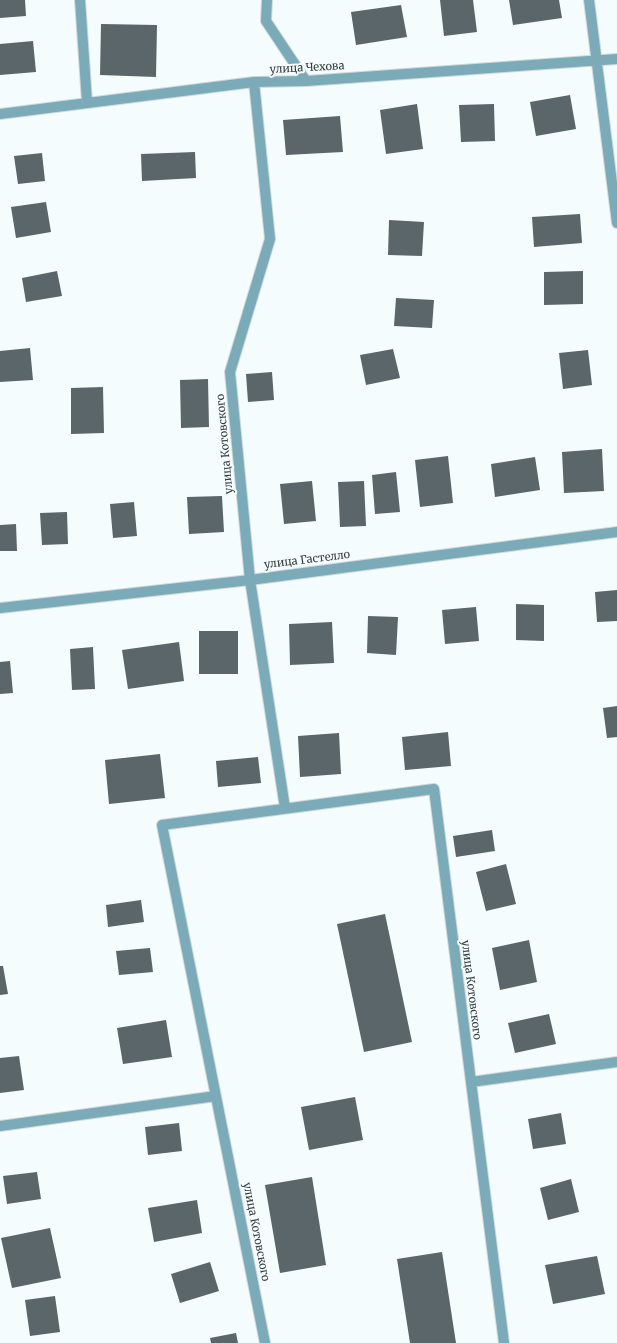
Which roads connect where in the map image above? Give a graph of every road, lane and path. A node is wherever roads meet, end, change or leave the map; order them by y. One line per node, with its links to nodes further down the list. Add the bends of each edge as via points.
1 (80, 0): 8 (street)
2 (267, 0): 6 (street, via 266,21)
3 (589, 0): 5 (street)
4 (617, 59): 5 (street, улица Чехова)
5 (597, 62): 6 (street, улица Чехова); 10 (street)
6 (306, 81): 7 (street, улица Чехова)
7 (254, 82): 8 (street, улица Чехова); 12 (street, улица Котовского, via 270,239 230,372)
8 (87, 102): 9 (street, улица Чехова)
9 (0, 114)
10 (617, 222)
11 (617, 532): 12 (street, улица Гастелло)
12 (250, 580): 13 (street, улица Гастелло); 14 (street, улица Котовского)
13 (0, 608)
14 (285, 808): 16 (street, улица Котовского, via 434,789); 17 (street, улица Котовского, via 162,825)
15 (617, 1062): 16 (street)
16 (471, 1082): 20 (street, улица Котовского)
17 (216, 1096): 18 (street); 19 (street, улица Котовского)
18 (0, 1126)
19 (266, 1343)
20 (504, 1343)

